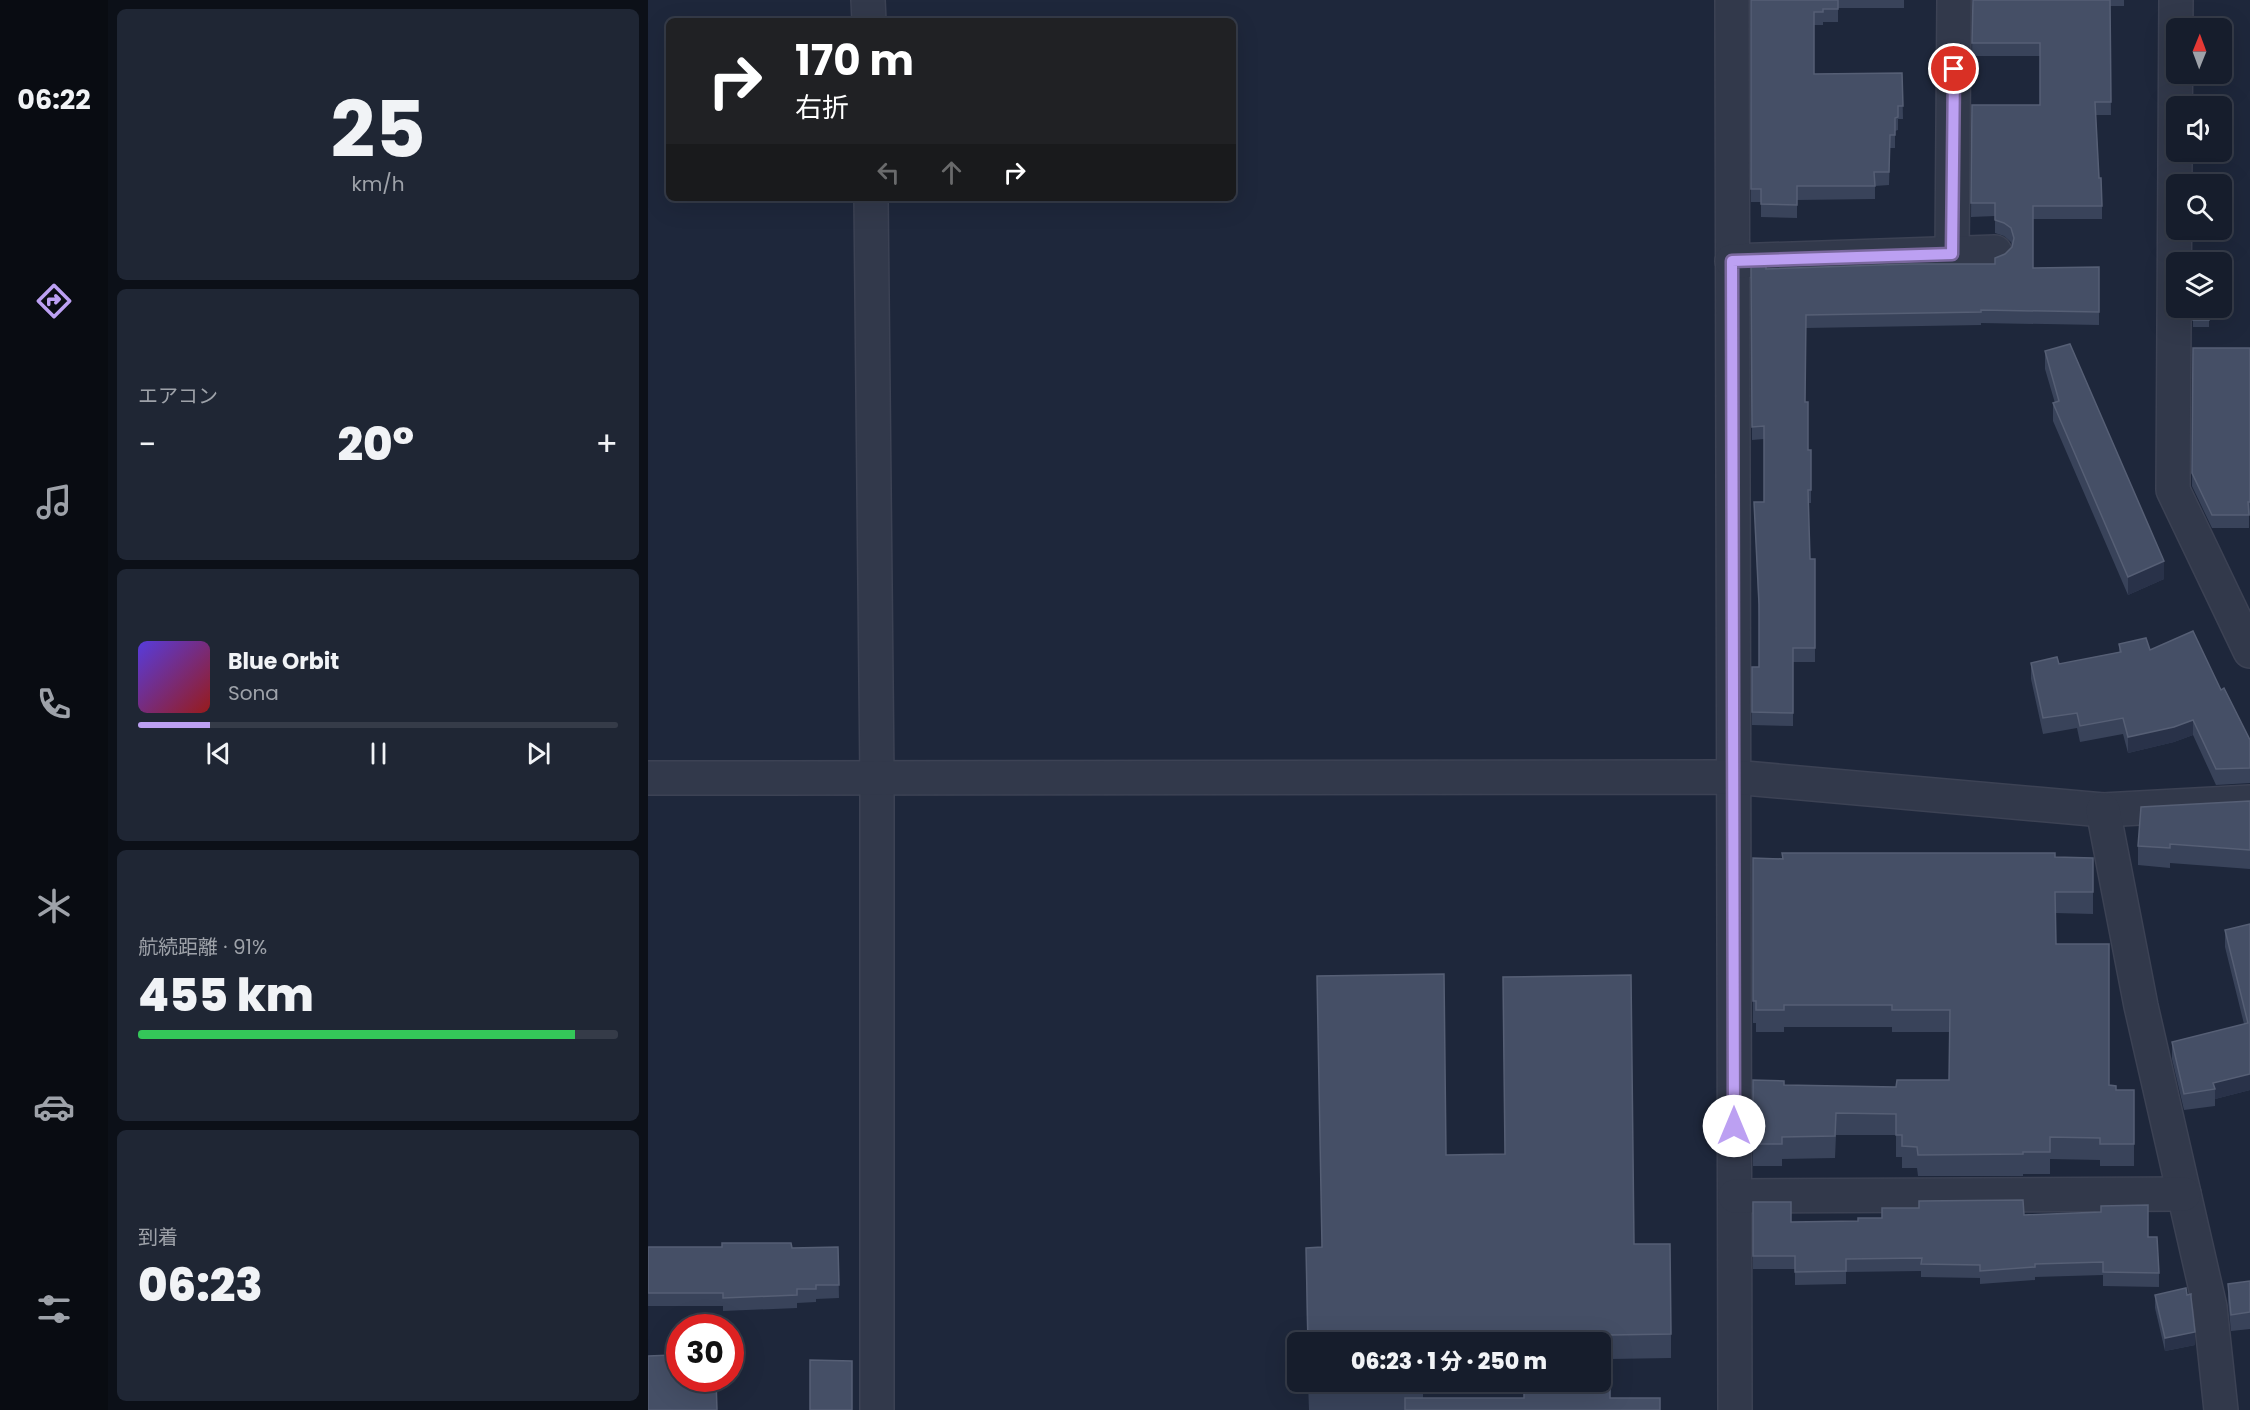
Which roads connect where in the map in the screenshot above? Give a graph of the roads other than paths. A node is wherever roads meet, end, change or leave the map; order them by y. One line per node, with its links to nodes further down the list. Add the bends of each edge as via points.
1 (868, 0): 5 (street)
2 (1732, 0): 9 (street)
3 (1954, 0): 8 (street)
4 (2176, 0): 10 (street, via 2173,490)
5 (869, 18)
6 (870, 201): 11 (street)
7 (1995, 252): 8 (street)
8 (1952, 254): 9 (street)
9 (1732, 261): 12 (street)
10 (2250, 651)
11 (876, 777): 12 (street); 13 (street); 18 (street)
12 (1733, 777): 15 (street); 17 (street)
13 (648, 778)
14 (2250, 802): 15 (street)
15 (2103, 810): 16 (street, via 2141,1006)
16 (2184, 1194): 17 (street); 20 (street, via 2210,1307)
17 (1735, 1196): 19 (street)
18 (877, 1410)
19 (1735, 1410)
20 (2221, 1410)

